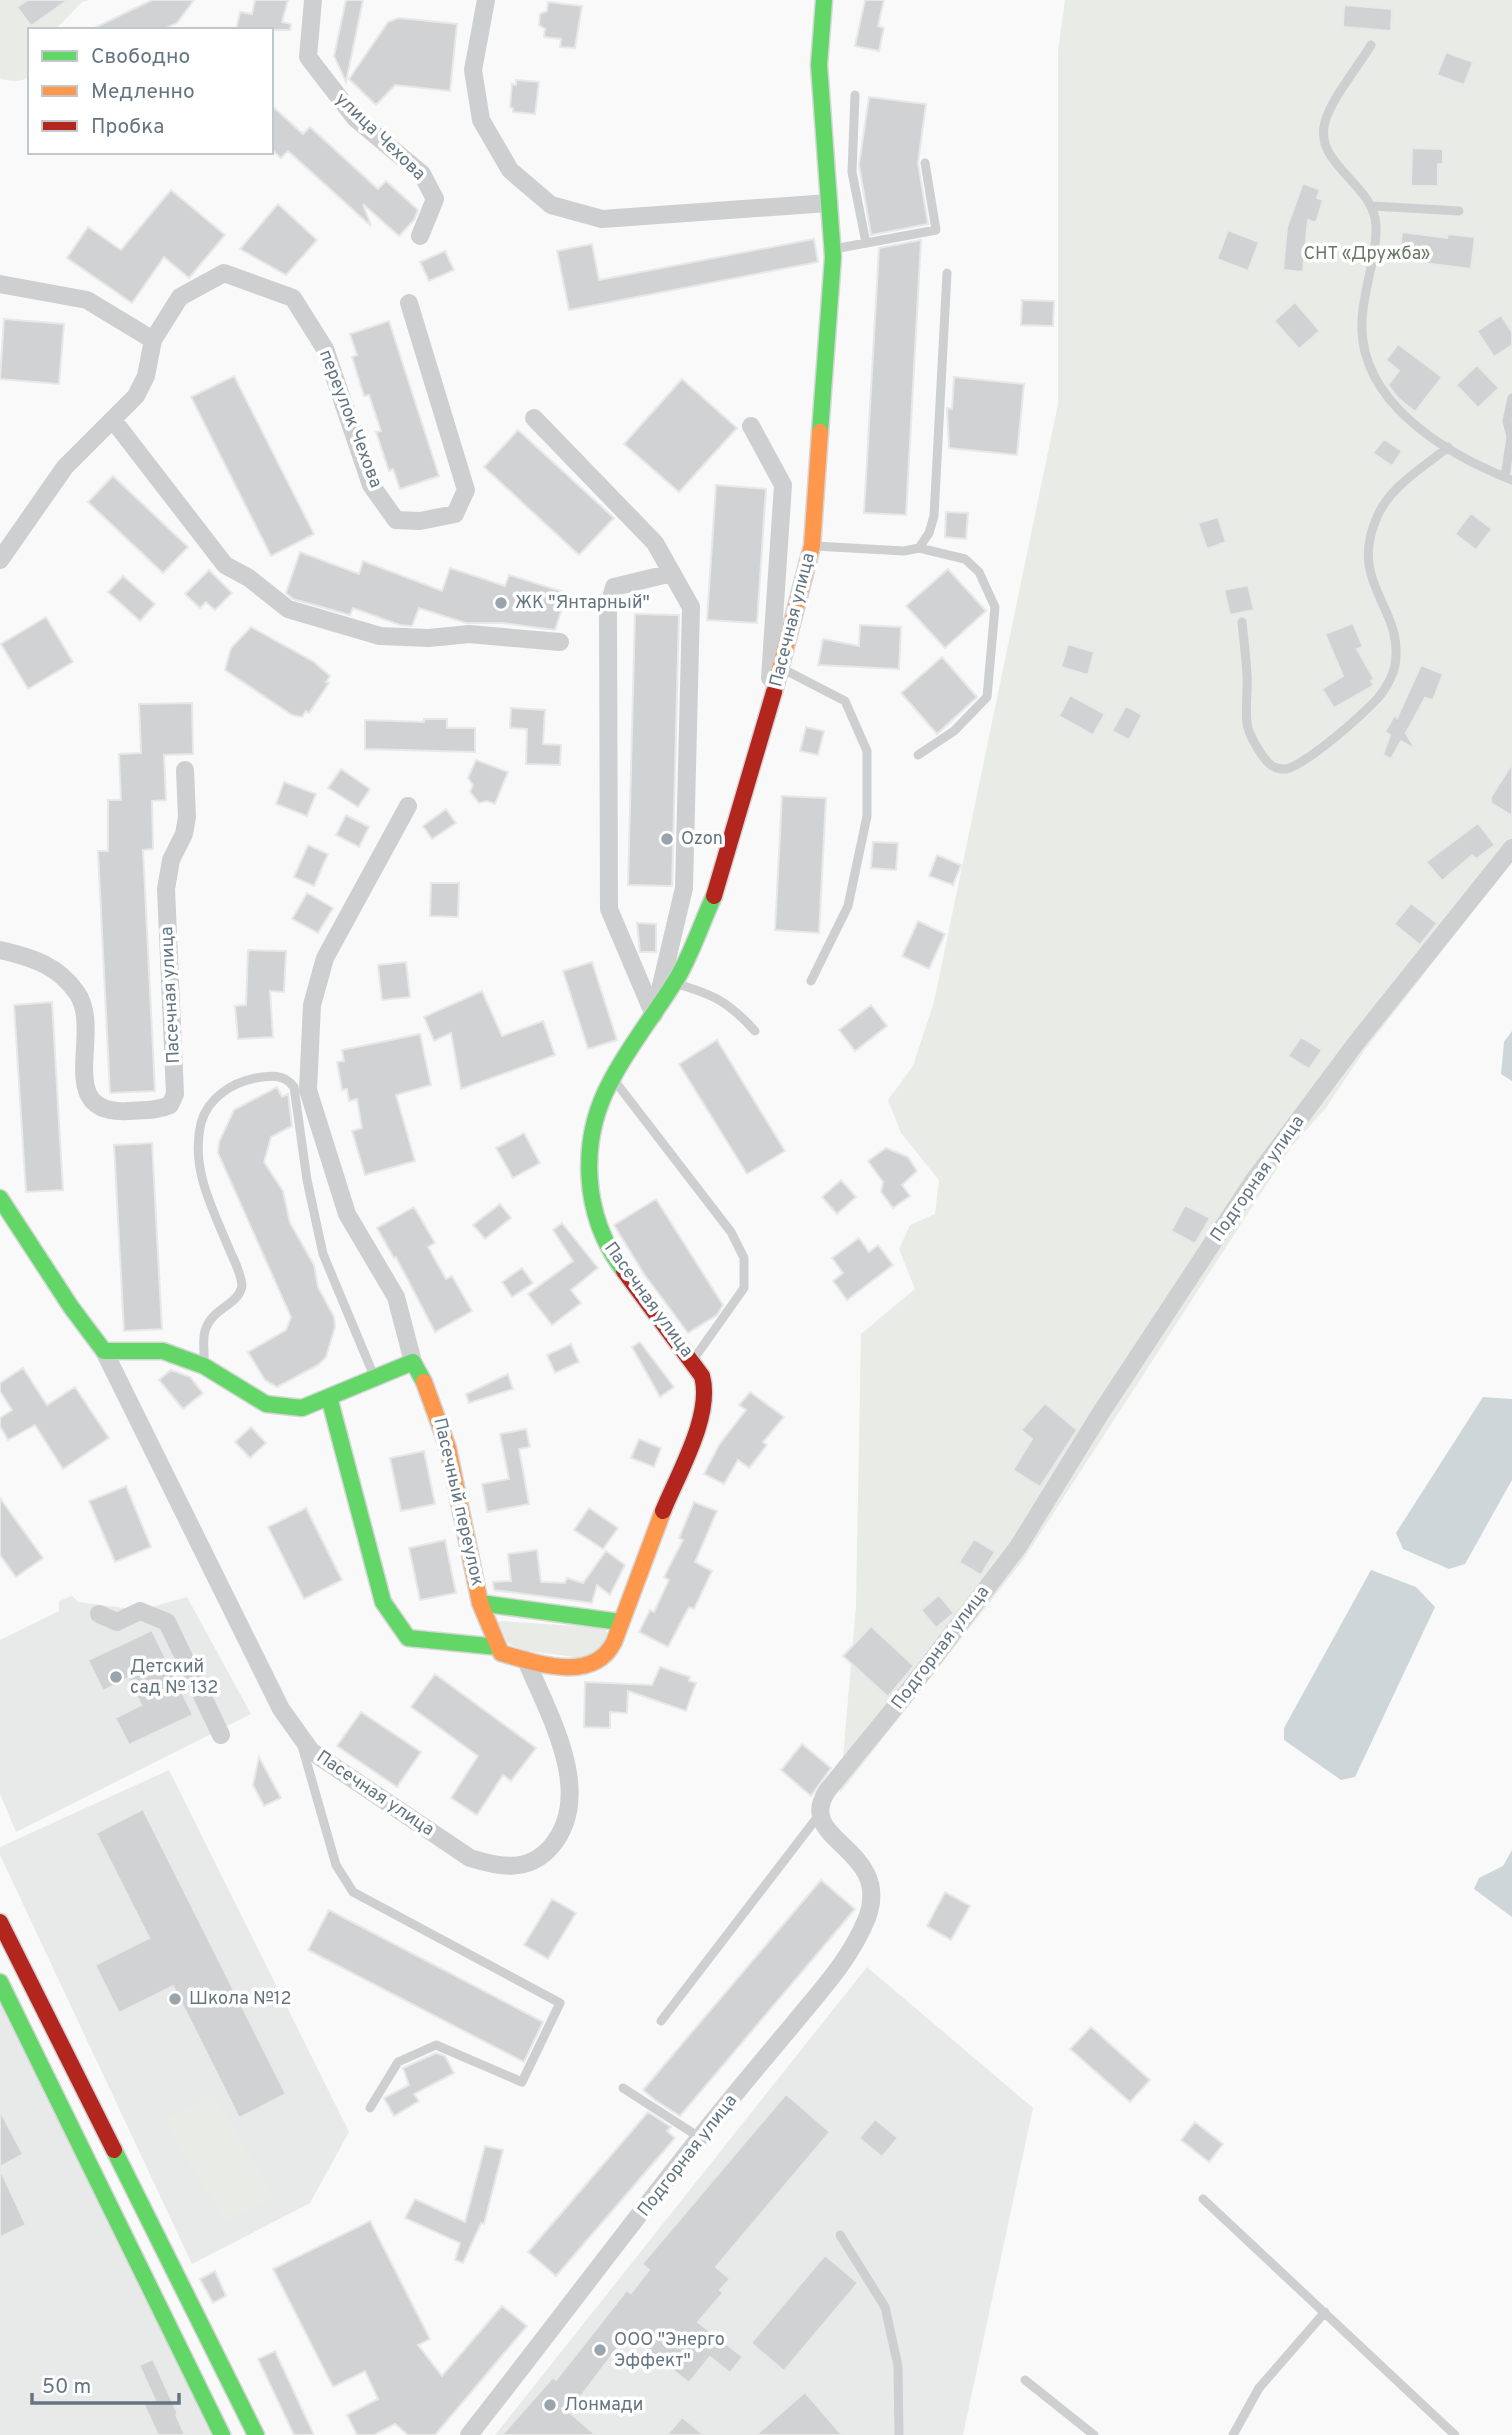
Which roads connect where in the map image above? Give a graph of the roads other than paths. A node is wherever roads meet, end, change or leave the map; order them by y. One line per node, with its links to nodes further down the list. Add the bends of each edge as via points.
1 (313, 0): 10 (street, улица Чехова, via 308,57 355,118 422,174 435,199)
2 (486, 0): 7 (street, via 473,70 481,120 510,170 551,205 602,219)
3 (824, 0): 7 (street, Пасечная улица, via 819,65)
4 (1371, 45): 8 (lane, via 1325,120 1322,137 1327,152)
5 (855, 95): 11 (lane, via 852,172)
6 (925, 163): 11 (lane, via 936,230)
7 (829, 203): 12 (street, Пасечная улица)
8 (1373, 205): 9 (lane); 21 (lane, via 1376,227 1362,320 1366,362 1393,405)
9 (1459, 211)
10 (420, 236)
11 (866, 243): 12 (lane)
12 (832, 250): 23 (street, Пасечная улица)
13 (947, 273): 24 (lane, via 934,516)
14 (0, 284): 16 (street, via 87,300)
15 (409, 303): 16 (street, переулок Чехова, via 466,490 455,514 420,521 396,520 371,485 325,349 293,298 224,273 180,297)
16 (153, 340): 19 (street, переулок Чехова, via 146,376 136,396)
17 (1512, 398): 22 (lane, via 1507,421 1511,438)
18 (534, 418): 26 (street, Пасечная улица, via 655,543)
19 (113, 420): 25 (street, переулок Чехова, via 65,467); 28 (street, via 225,565 288,609 380,636 469,634)
20 (751, 426): 30 (street, via 783,485)
21 (1448, 447): 22 (lane); 27 (lane, via 1395,489 1377,516 1367,548 1368,570 1392,625 1396,647 1388,681 1380,696 1340,733 1289,769 1269,764 1247,727)
22 (1508, 479)
23 (812, 546): 24 (lane); 29 (street, Пасечная улица)
24 (919, 548): 31 (lane, via 965,559 979,572 995,607 987,697 954,731)
25 (0, 561)
26 (671, 573): 38 (street, Пасечная улица, via 691,607 684,888); 38 (street, via 614,587 608,609 609,909)
27 (1242, 622)
28 (560, 642)
29 (781, 668): 30 (street, Пасечная улица); 36 (lane, via 845,701 867,751 867,816 848,906)
30 (767, 720): 37 (street, Пасечная улица, via 719,886)
31 (918, 755)
32 (186, 770): 35 (street, Пасечная улица, via 184,834 171,860 166,889 175,1094 170,1105 109,1112 94,1105 87,1093 79,995 54,968 34,957)
33 (408, 806): 43 (street, Пасечный переулок, via 324,958 312,1005 308,1090 347,1214 396,1297)
34 (1512, 848): 55 (street, Подгорная улица, via 1356,1043 1254,1180 1018,1546 827,1791)
35 (0, 950)
36 (811, 981)
37 (674, 983): 38 (street, Пасечная улица); 39 (lane, via 715,995)
38 (654, 1015): 40 (street, Пасечная улица)
39 (755, 1031)
40 (612, 1078): 44 (street, Пасечная улица, via 589,1151 591,1203 613,1257); 44 (lane, via 731,1232 744,1258 744,1288)
41 (0, 1198): 42 (street, Пасечная улица)
42 (104, 1351): 45 (street, via 163,1351); 54 (street, Пасечная улица)
43 (413, 1362): 47 (street); 48 (street, Пасечный переулок, via 440,1418)
44 (692, 1362): 50 (street, Пасечная улица, via 705,1387 701,1419)
45 (204, 1366): 46 (lane, via 204,1333 209,1320 239,1296 242,1286 199,1173 197,1152 204,1114 212,1102 240,1082 281,1076 294,1087 323,1254); 47 (street, via 266,1404 302,1408)
46 (375, 1378)
47 (329, 1397): 51 (street, via 383,1602 408,1638)
48 (481, 1603): 50 (street, Пасечный переулок); 51 (street)
49 (99, 1614): 53 (street, via 117,1622 140,1611 167,1622)
50 (620, 1622): 52 (street, Пасечная улица, via 610,1650 588,1667)
51 (498, 1647): 52 (street, via 501,1653)
52 (526, 1660): 54 (street, Пасечная улица, via 560,1745 570,1796 568,1816 555,1842 541,1858 519,1866 497,1867 470,1858)
53 (221, 1735)
54 (301, 1741): 60 (lane, via 336,1865 353,1892 560,2003 522,2082 436,2045 398,2062)
55 (819, 1815): 58 (lane); 61 (street, Подгорная улица, via 823,1826 862,1863 869,1876 871,1903 866,1918 842,1965)
56 (0, 1922): 67 (street)
57 (0, 1982): 66 (street)
58 (660, 2021)
59 (623, 2088): 61 (lane)
60 (370, 2108)
61 (699, 2137): 68 (street, Подгорная улица)
62 (1203, 2199): 64 (lane)
63 (840, 2235): 69 (lane, via 885,2307 898,2366)
64 (1325, 2312): 71 (lane, via 1259,2388); 72 (lane)
65 (1025, 2380): 70 (lane)
66 (222, 2435)
67 (256, 2435)
68 (469, 2435)
69 (899, 2435)
70 (1094, 2435)
71 (1233, 2435)
72 (1455, 2435)

